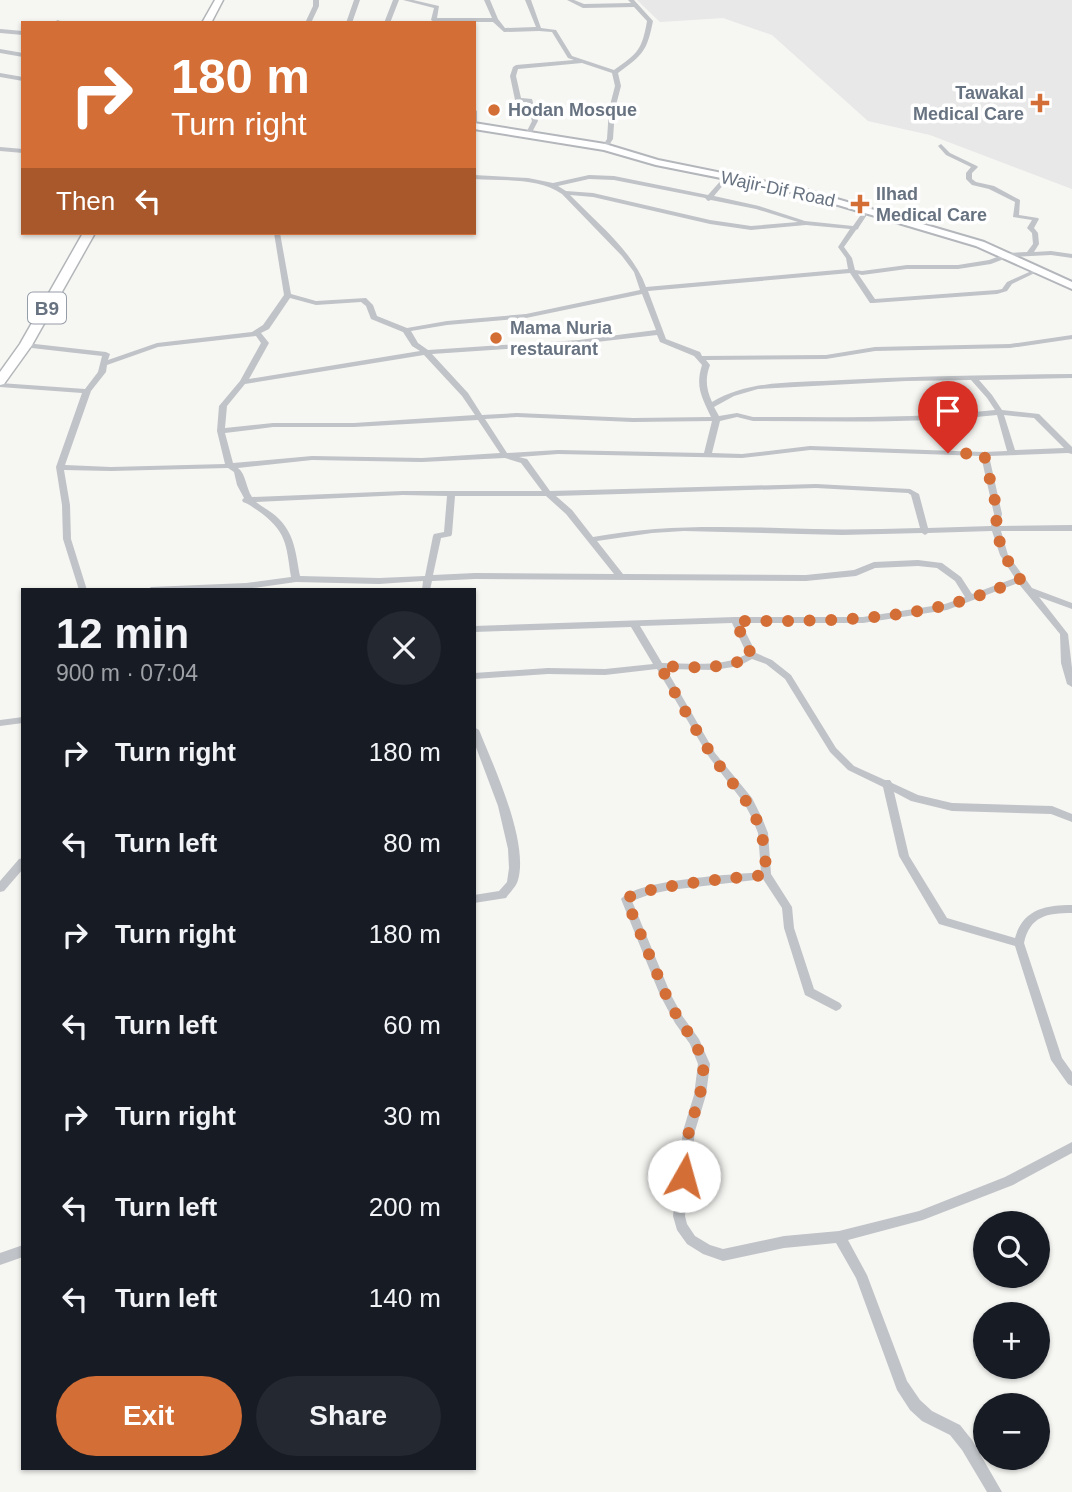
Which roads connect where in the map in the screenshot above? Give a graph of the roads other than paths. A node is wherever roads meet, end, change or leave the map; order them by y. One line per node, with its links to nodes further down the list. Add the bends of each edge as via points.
1 (219, 0): 11 (highway)
2 (316, 0): 12 (street)
3 (357, 0): 13 (street)
4 (396, 0): 14 (street)
5 (406, 0): 15 (street, via 437,7)
6 (487, 0): 10 (street)
7 (528, 0): 17 (street)
8 (570, 0): 9 (street, via 583,6)
9 (634, 2): 23 (street, via 650,21 647,42 641,54)
10 (495, 20): 16 (street); 17 (street, via 504,30)
11 (207, 21)
12 (309, 21)
13 (350, 21)
14 (388, 21)
15 (433, 21): 16 (street)
16 (469, 21)
17 (539, 29): 22 (street, via 554,31 570,57)
18 (0, 30): 19 (street)
19 (21, 33)
20 (0, 51): 21 (street)
21 (21, 55)
22 (584, 61): 23 (street); 27 (street, via 516,67 513,76 518,100 530,100 535,121)
23 (615, 72): 29 (street, via 618,86)
24 (0, 75): 25 (street)
25 (21, 79)
26 (476, 126): 27 (main road, Wajir-Dif Road)
27 (527, 135): 29 (main road, Wajir-Dif Road)
28 (941, 146): 42 (street, via 975,167 969,173 974,184 1008,195 1018,201 1015,215 1036,219 1030,228 1036,244)
29 (606, 147): 33 (main road, Wajir-Dif Road)
30 (0, 149): 31 (street)
31 (21, 151)
32 (476, 177): 34 (street)
33 (726, 178): 36 (street); 37 (main road, Wajir-Dif Road)
34 (554, 185): 35 (street); 36 (street, via 599,176)
35 (564, 193): 38 (street, via 751,228); 48 (street, via 624,255)
36 (708, 199): 38 (street, via 757,207)
37 (867, 209): 39 (street); 43 (main road, Wajir-Dif Road)
38 (806, 223): 39 (street)
39 (856, 228): 46 (street, via 841,247)
40 (88, 235): 54 (highway, B9)
41 (277, 235): 49 (street)
42 (1029, 254): 43 (street); 44 (street)
43 (1007, 255): 45 (main road, Wajir-Dif Road); 46 (street, via 958,267)
44 (1072, 256)
45 (1040, 269): 46 (street, via 997,292 879,303); 47 (main road, Wajir-Dif Road)
46 (852, 271): 48 (street)
47 (1072, 285)
48 (643, 290): 50 (street, via 526,316); 52 (street)
49 (288, 295): 50 (street, via 317,303 363,300 374,317); 51 (street)
50 (406, 330): 55 (street)
51 (258, 332): 57 (street, via 157,345); 60 (street, via 265,343)
52 (660, 332): 55 (street); 56 (street, via 663,340)
53 (1072, 337): 56 (street, via 1010,346 875,349 827,357)
54 (26, 345): 57 (street, via 106,354); 61 (highway, B9)
55 (426, 352): 60 (street); 65 (street)
56 (701, 358): 63 (street, via 706,365 702,377)
57 (104, 364): 62 (street)
58 (1072, 376): 59 (street)
59 (973, 378): 63 (street, via 758,387 731,394); 64 (street)
60 (243, 382): 67 (street, via 223,406)
61 (0, 383): 62 (street)
62 (87, 391): 74 (street)
63 (710, 407): 66 (street)
64 (1001, 412): 66 (street, via 883,419 753,419 737,415); 68 (street, via 1036,416); 69 (street)
65 (479, 417): 66 (street); 67 (street); 72 (street)
66 (716, 419): 70 (street)
67 (221, 431): 73 (street)
68 (1071, 450): 69 (street)
69 (1011, 452): 71 (street)
70 (708, 453): 71 (street, via 742,456 810,448); 72 (street)
71 (984, 454): 78 (street, via 998,514)
72 (505, 455): 73 (street, via 422,460 312,458); 76 (street, via 524,461)
73 (230, 466): 74 (street); 77 (street, via 238,471)
74 (60, 467): 86 (street, via 67,539)
75 (451, 494): 76 (street); 77 (street); 85 (street, via 448,534 437,536)
76 (548, 494): 80 (street, via 888,488 915,494); 81 (street)
77 (246, 500): 83 (street, via 285,532)
78 (995, 527): 79 (street); 80 (street); 84 (street, via 1004,555)
79 (1072, 528)
80 (925, 532): 81 (street, via 685,531)
81 (590, 540): 82 (street)
82 (621, 577): 85 (street, via 475,576); 89 (street, via 806,579 856,573 874,565 918,563 939,565 958,579)
83 (296, 579): 85 (street); 87 (street)
84 (1020, 579): 88 (street); 89 (street)
85 (427, 585)
86 (82, 588)
87 (198, 588)
88 (1028, 590): 90 (street); 97 (street, via 1064,634)
89 (970, 598): 91 (street, via 947,607 863,620)
90 (1072, 606)
91 (735, 621): 92 (street); 94 (street)
92 (635, 625): 93 (street); 95 (street)
93 (476, 629)
94 (752, 656): 95 (street, via 715,667); 101 (street, via 788,677 843,762)
95 (660, 666): 96 (street, via 604,673); 104 (street, via 712,755 757,818 763,833)
96 (476, 676)
97 (1072, 684)
98 (21, 720): 99 (street)
99 (0, 723)
100 (476, 735): 106 (street, via 501,796 514,866 512,882 502,895)
101 (887, 783): 102 (street, via 915,799 952,807 1052,810); 108 (street, via 904,856 943,921)
102 (1072, 818)
103 (21, 864): 105 (street)
104 (766, 875): 109 (street, via 787,907 809,992); 112 (street, via 701,881 636,893 626,899 666,995 704,1064 689,1130 681,1226 691,1240 723,1255 783,1242)
105 (0, 888)
106 (476, 899)
107 (1072, 909): 108 (street, via 1056,908 1030,918 1021,931)
108 (1020, 943): 110 (street, via 1057,1060)
109 (836, 1006)
110 (1072, 1081)
111 (1072, 1147): 112 (street, via 1009,1181 919,1216)
112 (839, 1237): 115 (street, via 861,1275 902,1385 927,1416 955,1430)
113 (21, 1252): 114 (street)
114 (0, 1259)
115 (995, 1492)

